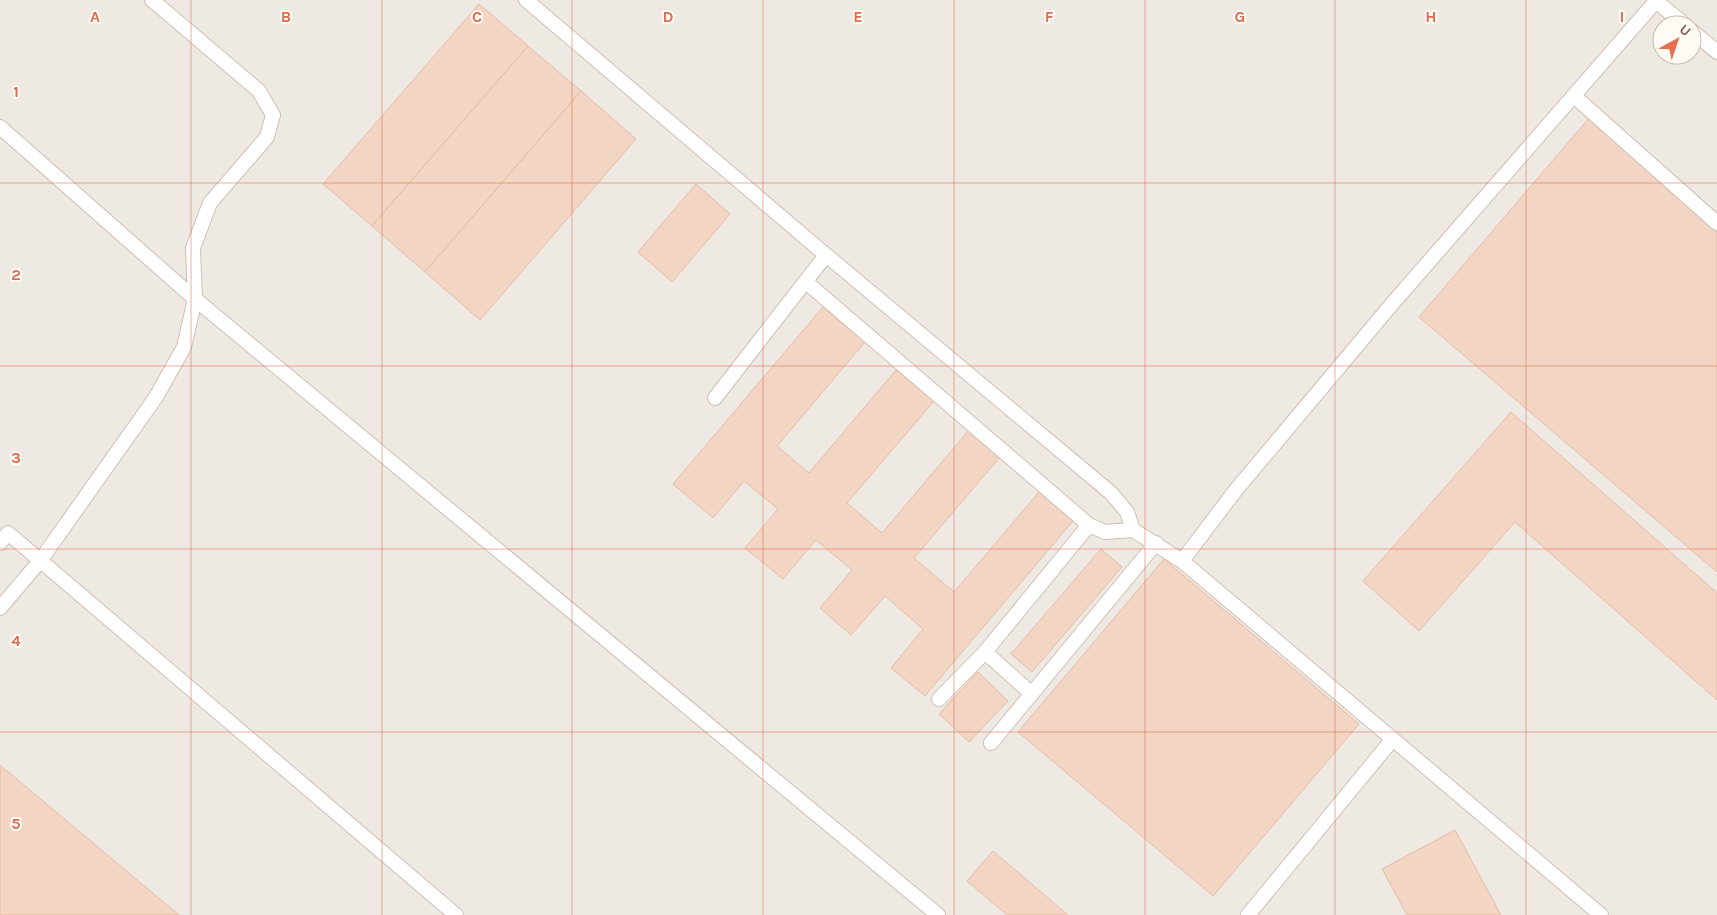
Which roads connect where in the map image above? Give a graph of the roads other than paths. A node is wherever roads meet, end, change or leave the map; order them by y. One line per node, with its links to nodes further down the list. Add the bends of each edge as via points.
1 (152, 0): 12 (lane, via 259,91 273,115 267,138 210,203 192,248)
2 (526, 0): 10 (lane)
3 (1657, 0): 4 (lane); 7 (lane)
4 (1674, 15)
5 (1702, 39): 6 (lane)
6 (1717, 52)
7 (1574, 96): 9 (lane); 19 (lane, via 1385,312 1235,491)
8 (0, 127): 12 (lane)
9 (1717, 222)
10 (826, 255): 11 (lane); 15 (lane, via 1111,493 1127,512)
11 (806, 282): 13 (lane); 14 (lane)
12 (195, 299): 18 (lane, via 184,347 156,397); 27 (lane)
13 (715, 398)
14 (1090, 525): 15 (lane, via 1105,532); 21 (lane)
15 (1133, 530): 17 (lane)
16 (3, 534): 18 (lane)
17 (1156, 543): 19 (lane); 22 (lane)
18 (40, 561): 20 (lane); 26 (lane)
19 (1182, 561): 24 (lane)
20 (0, 608)
21 (985, 652): 22 (lane); 23 (lane)
22 (1032, 694): 25 (lane)
23 (939, 699)
24 (1392, 740): 28 (lane); 29 (lane)
25 (991, 743)
26 (456, 915)
27 (938, 915)
28 (1248, 915)
29 (1601, 915)

